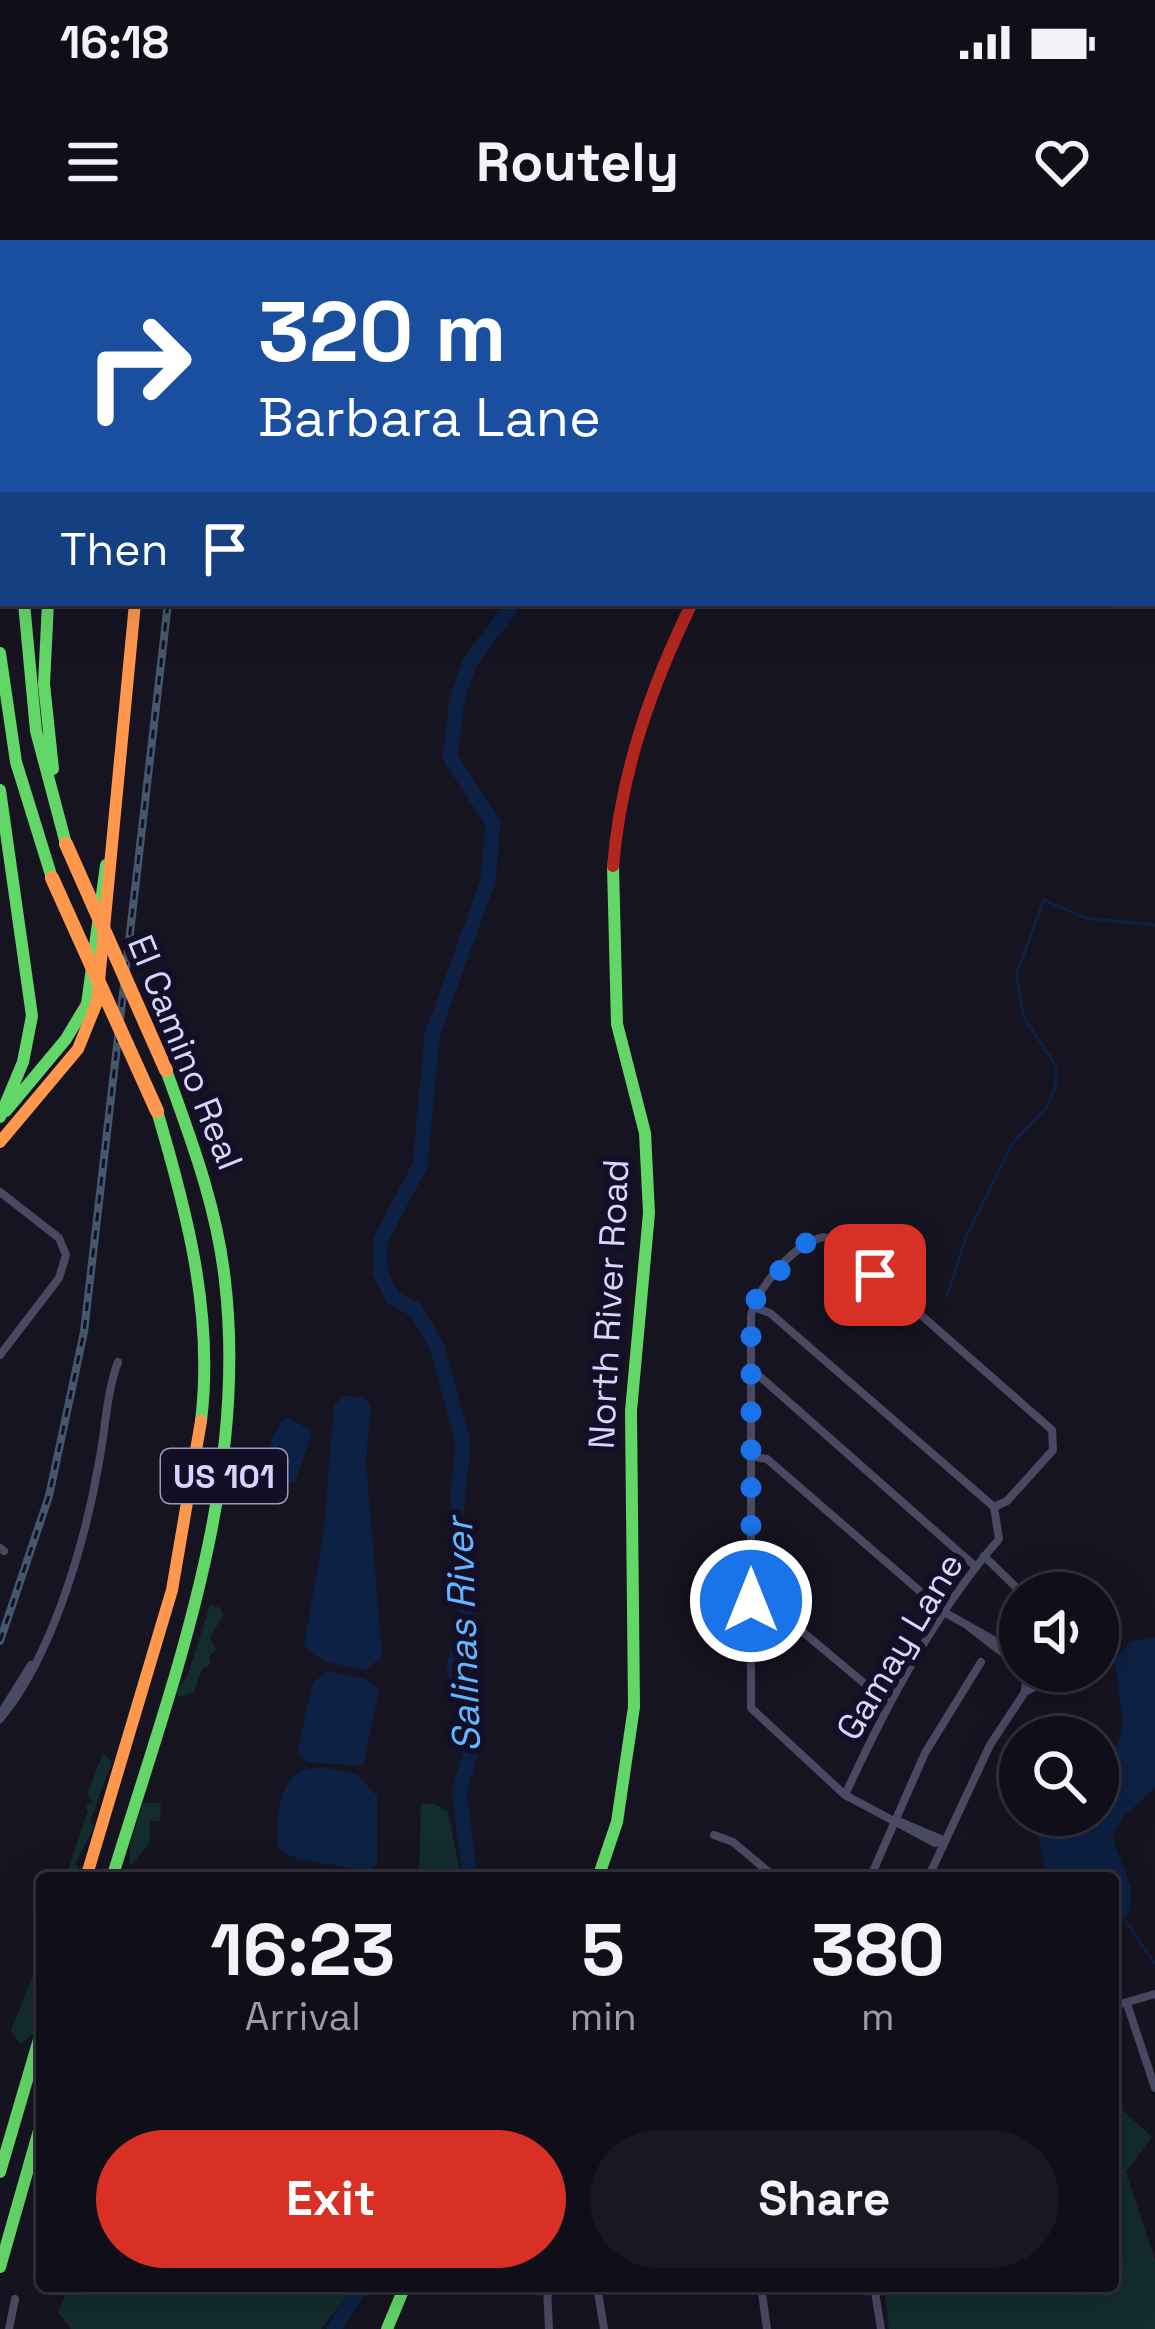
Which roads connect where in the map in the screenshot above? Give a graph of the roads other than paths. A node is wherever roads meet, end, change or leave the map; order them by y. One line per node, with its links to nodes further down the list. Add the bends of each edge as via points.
1 (24, 606): 7 (main road, El Camino Real / US 101, via 36,731)
2 (48, 606): 7 (main road, via 44,684)
3 (135, 606): 8 (main road)
4 (691, 606): 36 (main road, North River Road, via 642,711 612,852 617,1022 647,1143 649,1190 630,1433 632,1756)
5 (0, 653): 34 (main road, El Camino Real / US 101, bridge, via 16,762 52,878 157,1111 202,1282 203,1443 180,1554)
6 (0, 790): 9 (main road, via 32,1016)
7 (59, 821): 35 (main road, El Camino Real / US 101, bridge, via 189,1121 226,1258 226,1462)
8 (111, 838): 9 (main road, via 87,1004); 10 (main road, via 105,958 91,1024)
9 (0, 1118)
10 (0, 1142)
11 (0, 1192): 13 (street, via 58,1238 66,1255 59,1278)
12 (753, 1306): 15 (street); 17 (street, via 770,1312); 17 (street, via 804,1244 832,1239 1047,1424 1053,1450)
13 (0, 1355)
14 (118, 1362): 29 (street, via 70,1577)
15 (749, 1367): 16 (street); 19 (street)
16 (750, 1456): 21 (street); 22 (street, via 767,1459)
17 (994, 1507): 18 (street, Gamay Lane, via 1001,1528)
18 (984, 1556): 19 (street, Gamay Lane); 20 (street)
19 (976, 1567): 22 (street, Gamay Lane)
20 (1000, 1572)
21 (751, 1601): 28 (street, via 767,1602); 30 (street, via 753,1714)
22 (944, 1612): 23 (street); 28 (street, Gamay Lane)
23 (968, 1626): 24 (street); 25 (street)
24 (999, 1643)
25 (999, 1650)
26 (981, 1662): 31 (street)
27 (1025, 1692): 33 (street)
28 (889, 1704): 30 (street, Gamay Lane)
29 (0, 1717)
30 (845, 1795): 31 (street)
31 (895, 1821): 33 (street); 38 (street)
32 (714, 1835): 37 (street)
33 (944, 1841): 39 (street)
34 (88, 1872)
35 (114, 1872)
36 (600, 1872)
37 (769, 1872)
38 (873, 1872)
39 (931, 1872)
40 (1155, 1994): 41 (street)
41 (1127, 2004): 42 (street); 44 (street)
42 (1119, 2005)
43 (36, 2049): 46 (main road)
44 (1155, 2088)
45 (36, 2141): 47 (main road)
46 (0, 2172)
47 (0, 2266)
48 (402, 2292): 55 (main road)
49 (547, 2292): 56 (street)
50 (599, 2292): 57 (street)
51 (762, 2292): 58 (street)
52 (875, 2292): 59 (street)
53 (15, 2299): 54 (street)
54 (9, 2329)
55 (386, 2329)
56 (549, 2329)
57 (604, 2329)
58 (766, 2329)
59 (881, 2329)

